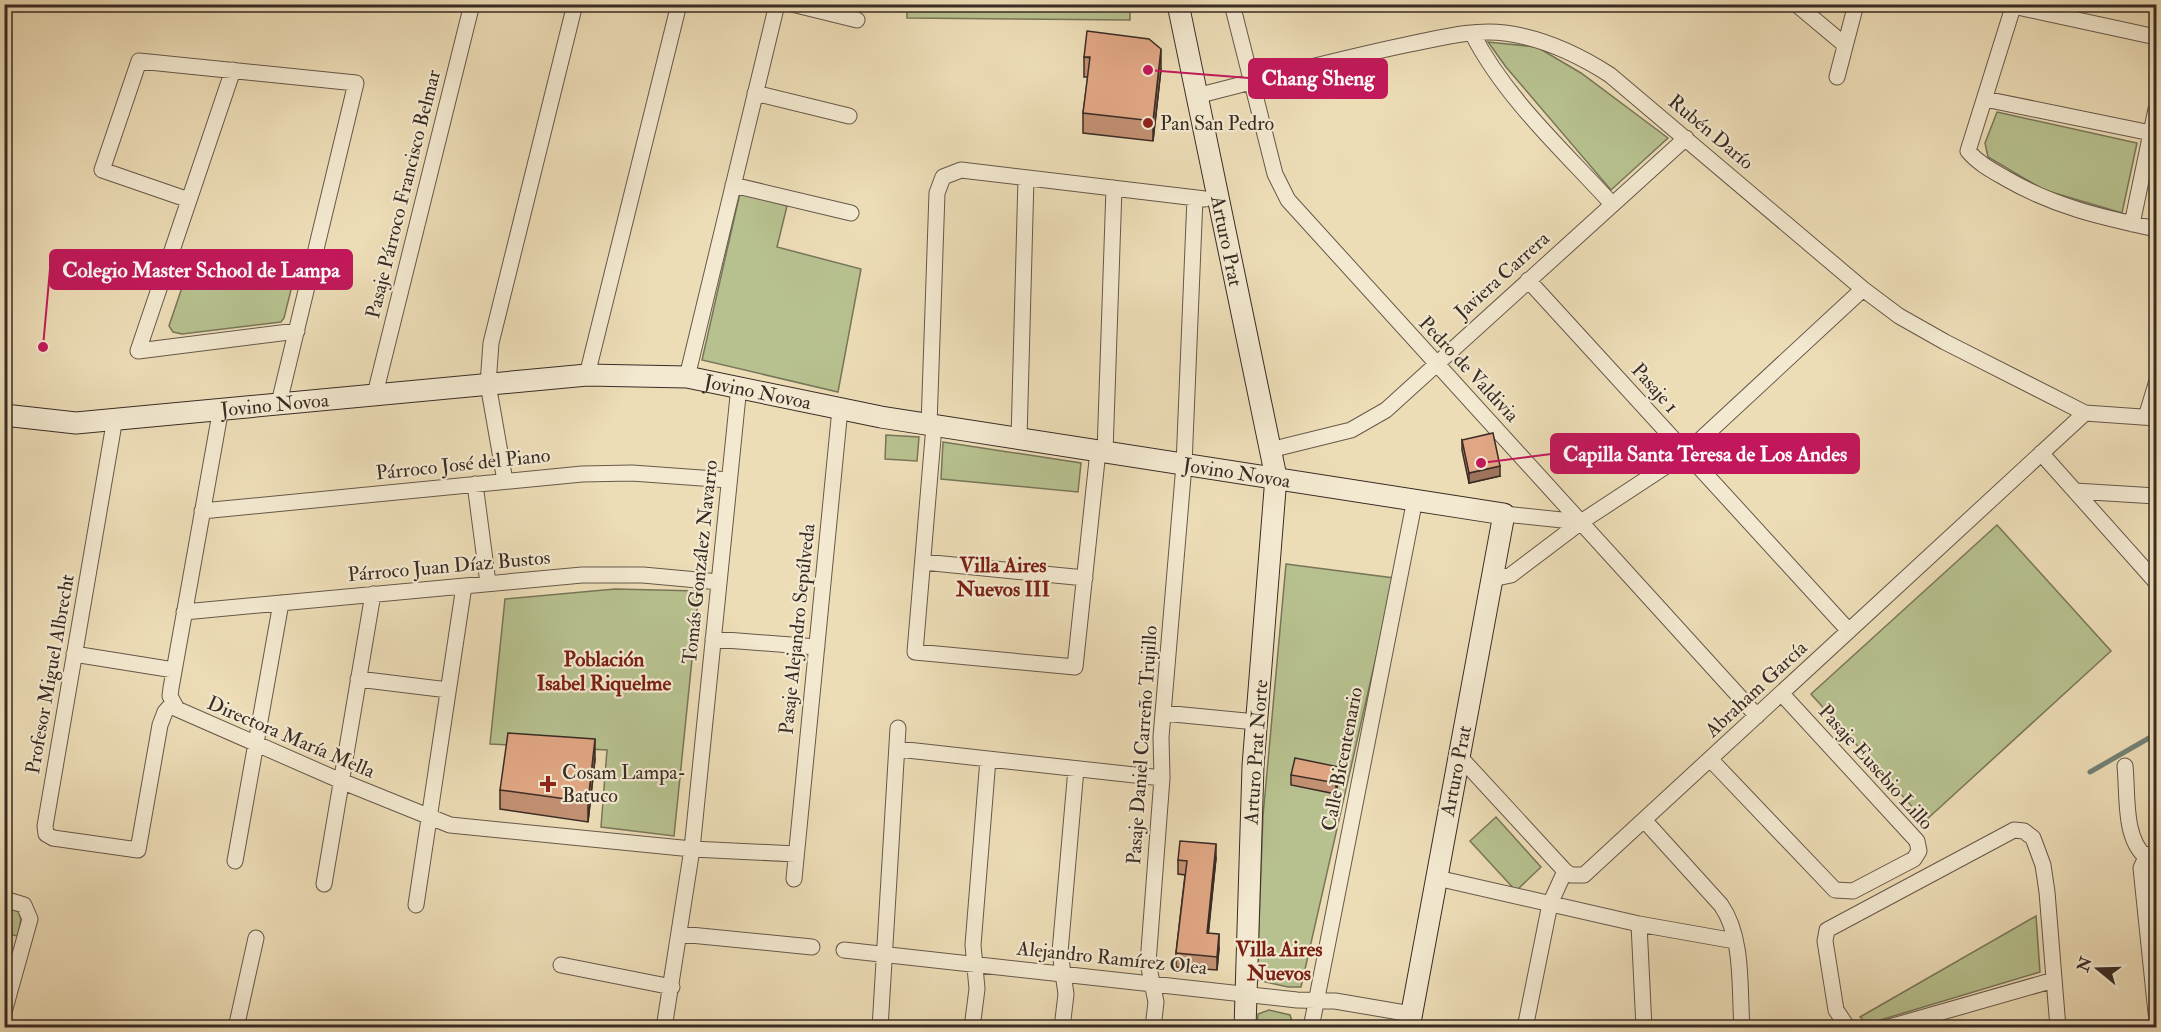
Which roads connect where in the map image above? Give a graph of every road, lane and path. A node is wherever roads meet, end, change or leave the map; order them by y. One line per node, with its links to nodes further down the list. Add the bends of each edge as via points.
1 (472, 4): 44 (street, Pasaje Párroco Francisco Belmar)
2 (575, 4): 41 (street, via 495,326)
3 (679, 4): 39 (street)
4 (777, 4): 18 (street)
5 (792, 4): 11 (street)
6 (1178, 4): 19 (street, Arturo Prat)
7 (1232, 4): 17 (street, Pedro de Valdivia)
8 (1796, 4): 14 (street)
9 (1856, 4): 14 (street)
10 (2014, 5): 13 (street); 20 (street)
11 (857, 20)
12 (1472, 33): 17 (street, Rubén Darío); 24 (street, Rubén Darío, via 1525,37 1577,56 1610,75); 31 (street, via 1514,96)
13 (2157, 37)
14 (1845, 45): 16 (street)
15 (233, 70): 29 (street); 29 (street, via 139,61 105,159 102,170); 37 (street, via 356,83)
16 (1837, 77)
17 (1252, 82): 19 (street, Rubén Darío); 38 (street, Pedro de Valdivia, via 1275,174 1288,200)
18 (755, 93): 22 (street); 26 (street)
19 (1196, 96): 30 (street, Arturo Prat)
20 (1985, 99): 23 (street); 33 (street, via 1968,151 1987,168 2052,202)
21 (2156, 109): 23 (street)
22 (849, 116)
23 (2151, 134): 33 (street)
24 (1686, 138): 31 (street, Javiera Carrera); 36 (street, Rubén Darío)
25 (1026, 178): 27 (street); 52 (street, via 961,170 943,177 937,193); 53 (street)
26 (733, 185): 32 (street); 40 (street)
27 (1114, 188): 28 (street); 55 (street)
28 (1195, 198): 30 (street); 58 (street, Pasaje Daniel Carreño Trujillo)
29 (189, 200): 37 (street, via 138,351)
30 (1217, 200): 54 (street, Arturo Prat)
31 (1612, 204): 35 (street, Javiera Carrera)
32 (851, 213)
33 (2132, 224): 34 (street)
34 (2157, 229)
35 (1528, 280): 38 (street, Javiera Carrera); 56 (street, Pasaje 1)
36 (1863, 289): 48 (street, Rubén Darío, via 1922,330); 56 (street)
37 (297, 331): 45 (street)
38 (1437, 364): 54 (street, Javiera Carrera, via 1386,410 1363,425); 68 (street, Pedro de Valdivia)
39 (587, 375): 40 (street, Jovino Novoa); 41 (street, Jovino Novoa)
40 (687, 377): 43 (street, Jovino Novoa)
41 (488, 384): 44 (street, Jovino Novoa); 61 (street)
42 (2157, 384): 51 (street)
43 (738, 386): 47 (street, Jovino Novoa); 60 (street, Tomás González Navarro)
44 (375, 394): 45 (street, Jovino Novoa)
45 (279, 402): 46 (street, Jovino Novoa)
46 (221, 408): 50 (street, Jovino Novoa); 66 (street)
47 (840, 409): 52 (street, Jovino Novoa); 81 (street, Pasaje Alejandro Sepúlveda)
48 (2085, 413): 51 (street, Rubén Darío); 57 (street, Abraham García)
49 (4, 415): 50 (street, Jovino Novoa, via 54,422)
50 (115, 418): 82 (street, Profesor Miguel Albrecht)
51 (2151, 418)
52 (931, 425): 53 (street, Jovino Novoa); 69 (street)
53 (1020, 439): 55 (street, Jovino Novoa)
54 (1270, 450): 59 (street, Arturo Prat)
55 (1102, 452): 58 (street, Jovino Novoa); 70 (street)
56 (1686, 453): 68 (street); 79 (street, Pasaje 1)
57 (2041, 453): 63 (street); 79 (street, Abraham García)
58 (1185, 465): 59 (street, Jovino Novoa); 88 (street, Pasaje Daniel Carreño Trujillo)
59 (1276, 477): 65 (street, Jovino Novoa); 90 (street, Arturo Prat Norte)
60 (729, 480): 61 (street, Párroco José del Piano, via 605,473); 72 (street, Tomás González Navarro)
61 (505, 481): 62 (street, Párroco José del Piano)
62 (475, 484): 66 (street, Párroco José del Piano); 74 (street)
63 (2074, 491): 64 (street); 73 (street)
64 (2157, 496)
65 (1414, 499): 67 (street, Jovino Novoa); 129 (street, Calle Bicentenario)
66 (202, 511): 78 (street)
67 (1504, 514): 68 (street); 71 (street, Arturo Prat)
68 (1581, 522): 71 (street, via 1510,575); 89 (street, Pedro de Valdivia)
69 (923, 562): 70 (street); 70 (street, via 915,652 1075,667)
70 (1085, 578)
71 (1492, 579): 94 (street, Arturo Prat)
72 (719, 582): 74 (street, Párroco Juan Díaz Bustos, via 603,574); 80 (street, Tomás González Navarro)
73 (2157, 582)
74 (488, 584): 75 (street, Párroco Juan Díaz Bustos)
75 (464, 586): 76 (street, Párroco Juan Díaz Bustos); 85 (street)
76 (372, 594): 77 (street, Párroco Juan Díaz Bustos); 84 (street)
77 (281, 603): 78 (street, Párroco Juan Díaz Bustos); 92 (street)
78 (184, 612): 83 (street)
79 (1850, 631): 86 (street, Abraham García)
80 (713, 639): 81 (street); 103 (street, Tomás González Navarro)
81 (817, 647): 104 (street, Pasaje Alejandro Sepúlveda)
82 (74, 654): 83 (street); 87 (street, Profesor Miguel Albrecht, via 45,826 49,837 138,850 160,725)
83 (174, 670): 87 (street)
84 (358, 679): 85 (street); 100 (street)
85 (448, 690): 101 (street)
86 (1782, 694): 89 (street, Abraham García); 96 (street, Pasaje Eusebio Lillo, via 1917,841 1919,851 1914,859 1853,891 1835,890)
87 (173, 703): 92 (street, Directora María Mella, via 183,714)
88 (1163, 713): 90 (street); 99 (street, Pasaje Daniel Carreño Trujillo)
89 (1757, 716): 96 (street, Abraham García)
90 (1256, 723): 128 (street, Arturo Prat Norte)
91 (898, 728): 93 (street)
92 (256, 745): 100 (street, Directora María Mella); 106 (street)
93 (898, 749): 95 (street); 121 (street)
94 (1459, 756): 107 (street); 108 (street, Arturo Prat)
95 (988, 759): 98 (street); 122 (street)
96 (1711, 760): 102 (street, Abraham García)
97 (2125, 766): 105 (street, via 2132,833 2137,848)
98 (1076, 769): 99 (street); 124 (street, via 1060,952)
99 (1162, 778): 126 (street, Pasaje Daniel Carreño Trujillo, via 1148,963)
100 (341, 781): 101 (street, Directora María Mella); 110 (street)
101 (429, 818): 103 (street, Directora María Mella, via 462,828); 113 (street)
102 (1645, 821): 107 (street, Abraham García, via 1590,872 1577,876); 117 (street, via 1722,904 1731,920)
103 (692, 849): 104 (street); 115 (street, Tomás González Navarro)
104 (796, 854): 109 (street, Pasaje Alejandro Sepúlveda)
105 (2151, 854): 120 (street, via 2141,868)
106 (234, 861)
107 (1565, 870): 112 (street)
108 (1437, 878): 112 (street); 132 (street, Arturo Prat)
109 (794, 879)
110 (324, 884)
111 (4, 899): 130 (street, via 24,905 30,919)
112 (1550, 904): 114 (street); 141 (street)
113 (416, 905)
114 (1639, 924): 117 (street); 142 (street)
115 (680, 934): 118 (street); 127 (street, Tomás González Navarro)
116 (256, 938): 133 (street)
117 (1735, 941): 143 (street)
118 (812, 947)
119 (844, 950): 121 (street, Alejandro Ramírez Olea)
120 (2153, 951): 131 (street)
121 (884, 954): 122 (street, Alejandro Ramírez Olea); 135 (street)
122 (974, 964): 124 (street, Alejandro Ramírez Olea); 136 (street)
123 (561, 965): 127 (street)
124 (1063, 974): 126 (street, Alejandro Ramírez Olea); 137 (street, via 1066,994)
125 (2054, 981): 144 (street, via 2043,864 2033,838 2014,830 1827,930 1824,938 1836,1010); 145 (street); 146 (street)
126 (1152, 984): 128 (street, Alejandro Ramírez Olea); 138 (street, Pasaje Daniel Carreño Trujillo, via 1156,1002)
127 (672, 987): 134 (street, Tomás González Navarro)
128 (1246, 994): 129 (street, Alejandro Ramírez Olea); 139 (street, Arturo Prat Norte)
129 (1316, 1000): 132 (street, Alejandro Ramírez Olea, via 1335,1001); 140 (street, Calle Bicentenario)
130 (5, 1011)
131 (2157, 1013)
132 (1410, 1021)
133 (236, 1028)
134 (664, 1028)
135 (880, 1028)
136 (972, 1028)
137 (1062, 1028)
138 (1153, 1028)
139 (1245, 1028)
140 (1311, 1028)
141 (1526, 1028)
142 (1644, 1028)
143 (1742, 1028)
144 (1848, 1028)
145 (1886, 1028)
146 (2058, 1028)

